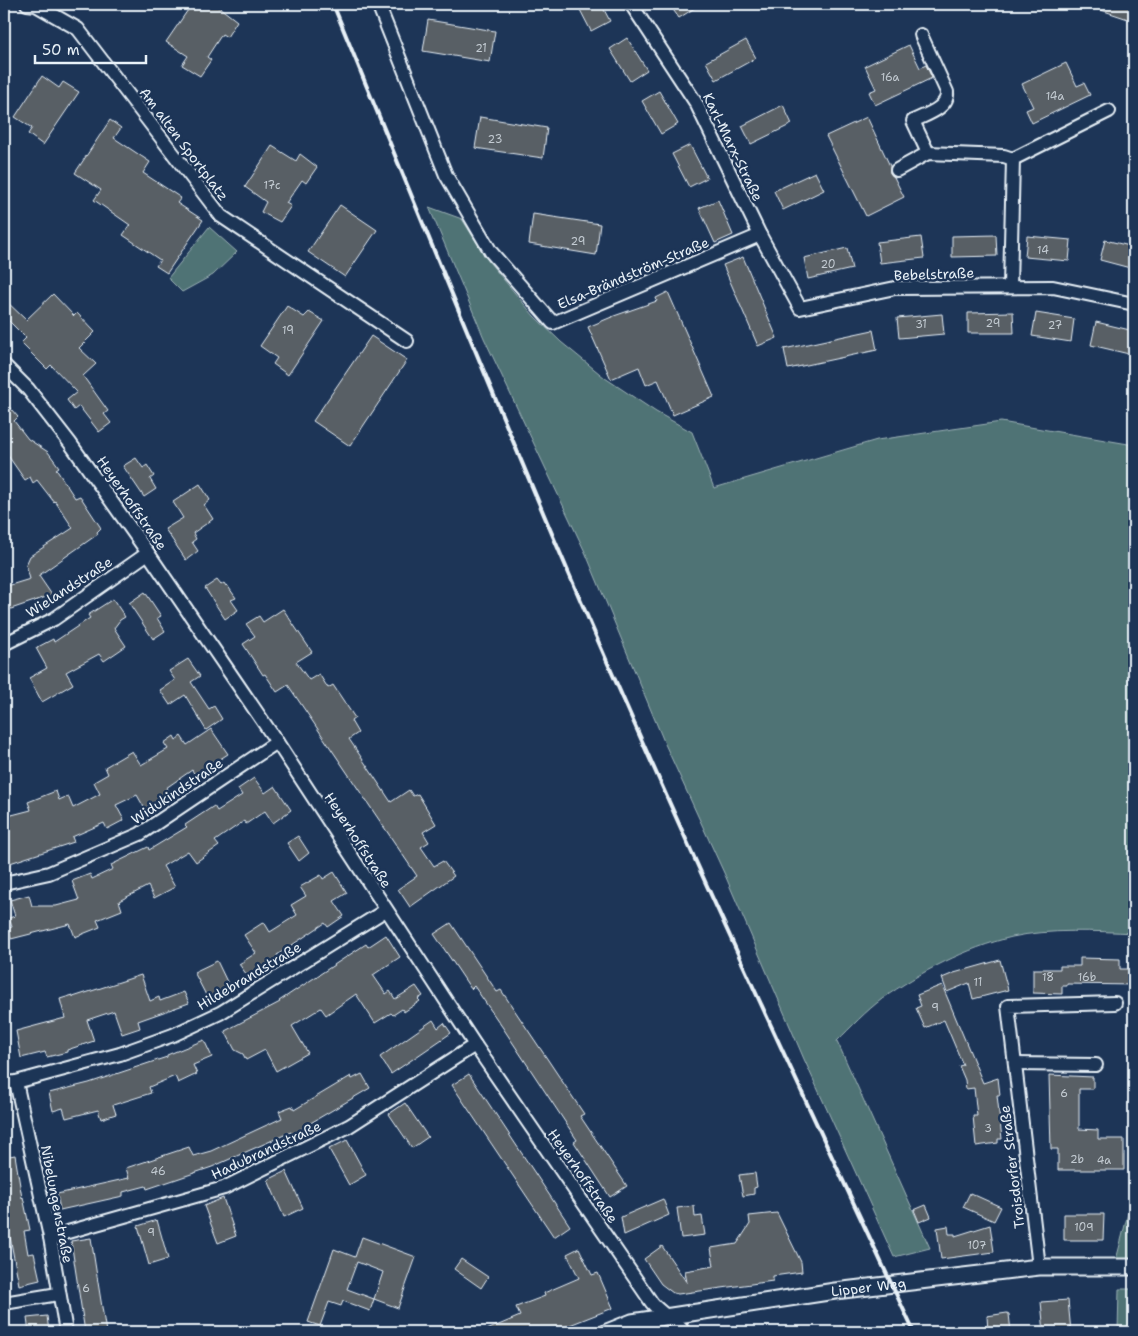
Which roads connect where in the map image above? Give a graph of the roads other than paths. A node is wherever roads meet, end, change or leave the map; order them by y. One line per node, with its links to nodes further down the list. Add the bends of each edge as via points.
1 (27, 4): 13 (street, Am alten Sportplatz, via 36,5 78,29 220,216)
2 (378, 4): 9 (street, Elsa-Brändström-Straße, via 446,175 491,252 553,323)
3 (631, 4): 9 (street, Karl-Marx-Straße, via 696,103)
4 (921, 35): 6 (street, via 948,98 942,106 913,121)
5 (1109, 111): 7 (street)
6 (928, 153): 7 (street); 8 (street)
7 (1013, 159): 10 (street)
8 (897, 170)
9 (760, 235): 12 (street, Karl-Marx-Straße)
10 (1010, 287): 11 (street, Bebelstraße, via 1053,287); 12 (street, Bebelstraße, via 895,288)
11 (1134, 304)
12 (800, 308)
13 (407, 341)
14 (4, 365): 15 (street, Heyerhoffstraße, via 70,443)
15 (148, 553): 16 (street, Wielandstraße, via 54,619); 17 (street, Heyerhoffstraße)
16 (4, 644)
17 (277, 742): 18 (street, Widukindstraße, via 140,834 49,873); 19 (street, Heyerhoffstraße)
18 (4, 883)
19 (386, 910): 21 (street, Heyerhoffstraße); 24 (street, Hildebrandstraße, via 220,1013 173,1035 120,1054)
20 (1115, 1003): 22 (street, Troisdorfer Straße, via 1008,1006)
21 (475, 1045): 25 (street, Hadubrandstraße, via 349,1126 224,1188); 30 (street, Heyerhoffstraße, via 652,1304)
22 (1015, 1064): 23 (street); 26 (street, Troisdorfer Straße)
23 (1096, 1066)
24 (10, 1083): 25 (street, Nibelungenstraße)
25 (50, 1237): 28 (street, Nibelungenstraße)
26 (1039, 1267): 27 (street, Lipper Weg); 30 (street, Lipper Weg, via 835,1291)
27 (1134, 1267)
28 (58, 1294): 29 (street); 31 (street, Nibelungenstraße)
29 (4, 1303)
30 (665, 1317): 32 (street, Lipper Weg, via 632,1322); 33 (street, Heyerhoffstraße)
31 (66, 1332)
32 (607, 1332)
33 (684, 1332)

